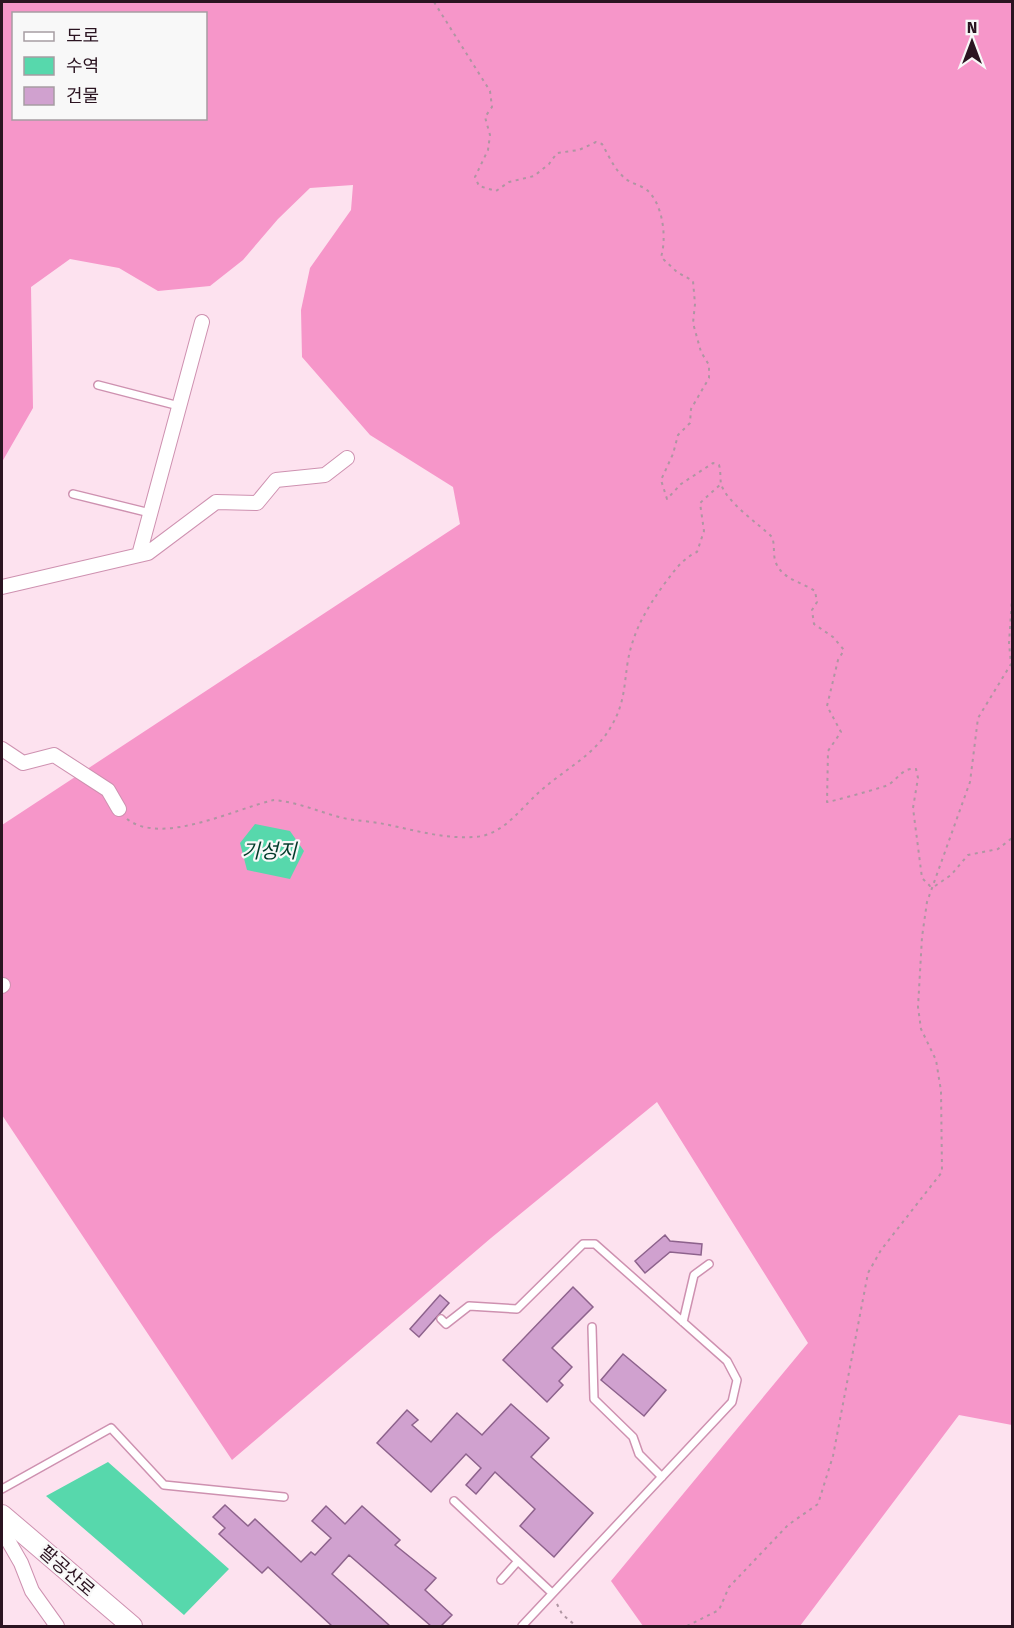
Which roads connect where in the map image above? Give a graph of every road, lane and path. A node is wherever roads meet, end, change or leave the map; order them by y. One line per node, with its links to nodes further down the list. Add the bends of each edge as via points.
1 (434, 2): 6 (path, via 490,91 492,106 485,117 489,143 485,161 476,173 479,186 496,191 509,182 534,176 557,153 579,150 596,142 602,144 626,179 646,189 656,200 663,236 661,257 693,281 693,323 709,365 709,378 691,409 690,423 678,435 661,482 667,499 681,484 713,463 719,465)
2 (202, 322): 4 (street)
3 (98, 385): 4 (lane)
4 (179, 406): 8 (street)
5 (347, 458): 9 (street, via 325,475 276,480 257,503 216,502 148,553)
6 (721, 484): 13 (path, via 700,503 704,531 697,552 686,557 645,611 635,632 626,694 613,725 580,761 553,779 505,826 489,835 434,835 341,817 289,801 274,800 174,829 137,827); 15 (path, via 752,523 772,537 779,567 794,582 815,591 814,624 833,637 843,650 827,706 841,732 828,751 827,802 887,786 909,768 916,769 912,808 921,878)
7 (73, 494): 8 (lane)
8 (150, 513): 9 (street)
9 (139, 555): 10 (street)
10 (2, 587)
11 (1012, 598): 15 (path, via 1011,664 978,718 969,782)
12 (2, 749): 13 (street, via 23,763 54,755 108,790)
13 (119, 809)
14 (1012, 838): 15 (path, via 998,849 968,855 951,875)
15 (932, 886): 33 (path, via 922,937 918,1007 921,1029 936,1060 942,1172 881,1250 868,1273 833,1456 818,1504 788,1525 729,1587 719,1610)
16 (709, 1264): 18 (lane, via 694,1275)
17 (441, 1319): 18 (lane, via 446,1324 469,1306 517,1309 583,1245 595,1244)
18 (683, 1322): 20 (lane, via 727,1361 737,1380 732,1402)
19 (592, 1327): 20 (lane, via 594,1399 633,1437 639,1454)
20 (662, 1477): 28 (lane)
21 (2, 1489): 22 (lane, via 111,1428 165,1485)
22 (284, 1497)
23 (454, 1501): 26 (lane)
24 (2, 1515): 30 (main road, 팔공산로)
25 (2, 1530): 29 (street, via 32,1591)
26 (518, 1561): 27 (lane); 28 (lane)
27 (501, 1580)
28 (552, 1593): 31 (lane); 32 (path, via 562,1614)
29 (57, 1626)
30 (132, 1626)
31 (522, 1626)
32 (576, 1626)
33 (687, 1626)

